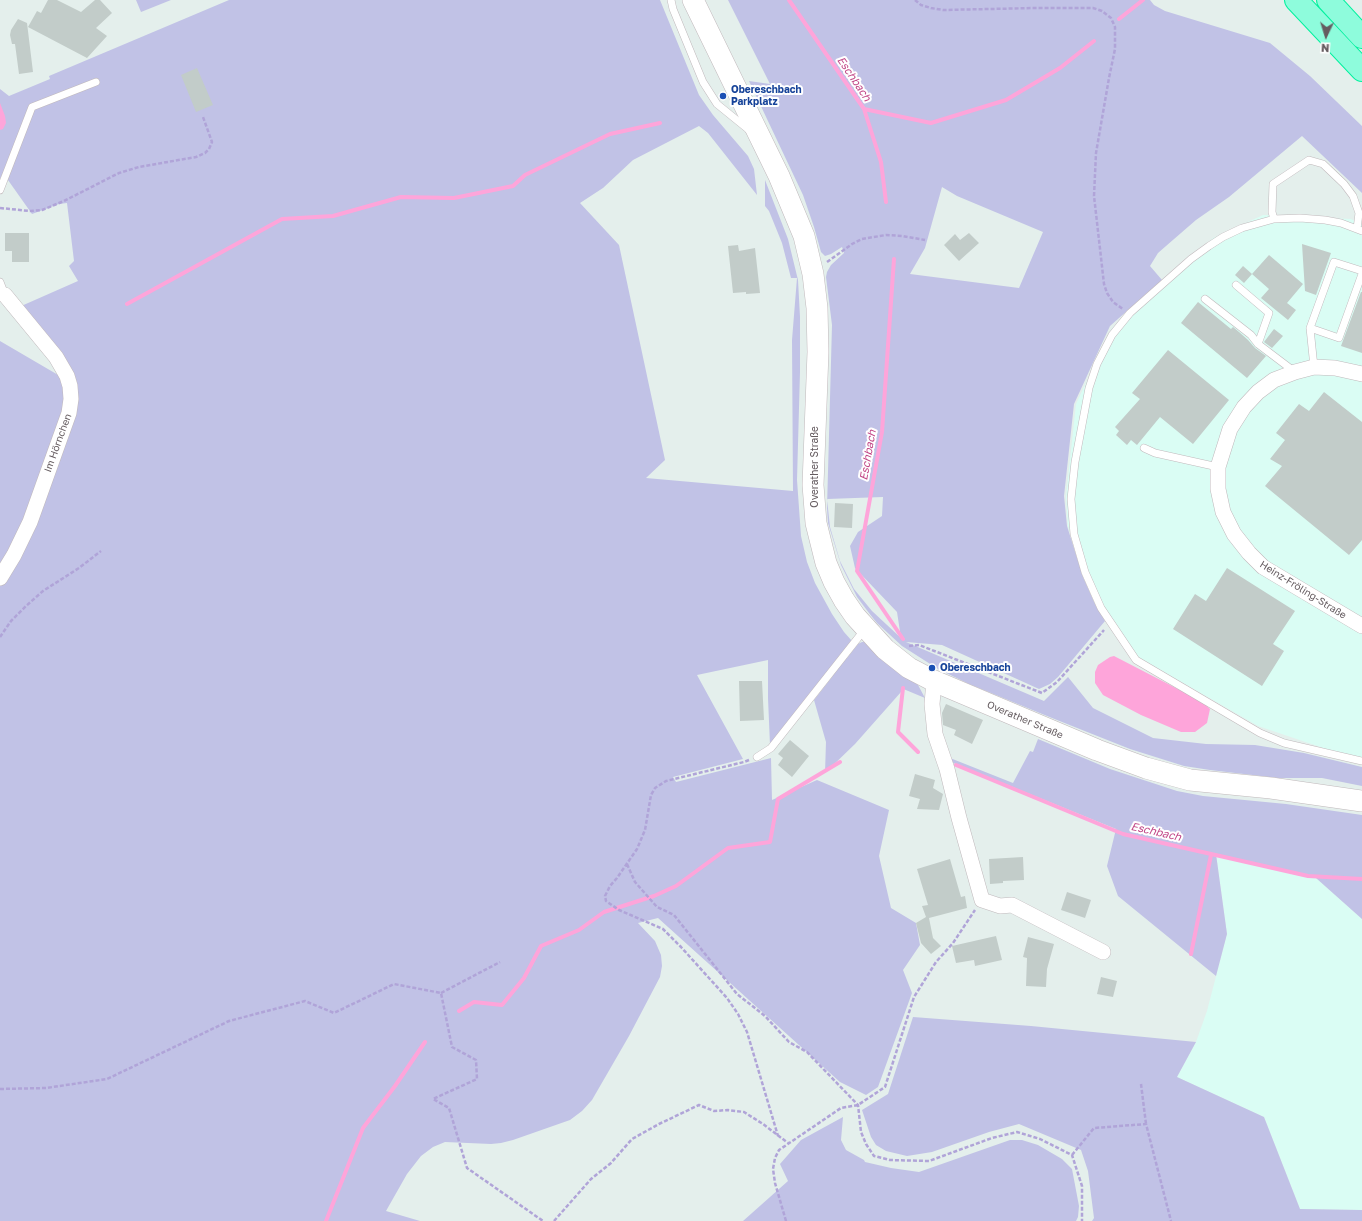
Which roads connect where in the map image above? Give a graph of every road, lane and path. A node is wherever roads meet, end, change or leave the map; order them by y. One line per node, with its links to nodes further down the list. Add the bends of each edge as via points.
1 (671, 0): 10 (lane, via 703,82 717,104)
2 (693, 0): 10 (main road, Overather Straße)
3 (915, 0): 22 (path, via 921,5 943,10 1093,8 1110,18 1115,28 1115,49 1096,153 1094,196 1107,293 1113,302)
4 (1296, 0): 7 (highway)
5 (1328, 0): 6 (highway)
6 (1362, 37)
7 (1362, 70)
8 (96, 82): 11 (lane, via 32,107)
9 (203, 117): 12 (path, via 212,142 205,153 119,173 42,210)
10 (762, 141): 17 (main road, Overather Straße, via 804,236)
11 (0, 190)
12 (0, 208)
13 (1274, 219): 14 (lane, via 1325,220); 14 (lane, via 1273,184 1309,160 1314,160 1323,164 1353,196); 22 (lane, via 1242,228 1209,246)
14 (1360, 230)
15 (924, 240): 17 (path, via 886,235 862,239 837,254)
16 (1362, 271): 23 (lane, via 1334,262)
17 (813, 274): 34 (main road, Overather Straße, via 818,352 813,486 816,524 826,563 834,582)
18 (1362, 274): 23 (lane, via 1339,338)
19 (1236, 285): 24 (lane, via 1269,313)
20 (2, 290): 31 (street, Im Hörnchen, via 56,357 67,376 71,399 69,414 30,522)
21 (1205, 299): 24 (lane, via 1251,335)
22 (1130, 313): 32 (lane, via 1112,335 1096,364 1076,455 1071,499 1074,534 1085,572 1101,608)
23 (1310, 328): 25 (lane)
24 (1258, 344): 26 (lane)
25 (1314, 367): 26 (street, Heinz-Fröling-Straße); 27 (street, Heinz-Fröling-Straße, via 1335,368)
26 (1295, 372): 29 (street, Heinz-Fröling-Straße, via 1274,380 1244,407 1230,429)
27 (1362, 374)
28 (1144, 448): 29 (lane, via 1155,453)
29 (1218, 467): 33 (street, Heinz-Fröling-Straße, via 1218,490 1223,512 1234,534 1249,553 1263,567)
30 (101, 551): 35 (path, via 43,591)
31 (0, 578)
32 (1111, 622): 36 (path, via 1057,682 1042,693 918,645); 39 (lane, via 1136,660 1260,733 1284,743)
33 (1362, 626)
34 (866, 629): 36 (main road, Overather Straße); 38 (lane, via 771,748)
35 (0, 636)
36 (885, 649): 37 (main road, Overather Straße, via 909,668)
37 (934, 681): 40 (main road, Overather Straße, via 1146,768 1190,780); 42 (street, via 932,704 935,734)
38 (757, 757): 41 (path, via 666,781 655,788 651,795 645,830)
39 (1362, 761)
40 (1362, 801)
41 (627, 864): 48 (path, via 635,882 657,907 674,915 738,994 765,1016 789,1042 807,1052); 50 (path, via 610,886 605,896 606,901 619,910 663,929 727,998 747,1032)
42 (982, 900): 43 (street, via 1000,906 1012,905); 48 (path, via 953,943 936,962 914,997 885,1088)
43 (1103, 952)
44 (500, 962): 45 (path)
45 (440, 993): 47 (path, via 394,984 334,1013 305,1001 229,1021 107,1079 46,1088); 53 (path, via 452,1046 476,1060 477,1080 433,1099 449,1108 467,1168)
46 (1141, 1084): 49 (path)
47 (0, 1089)
48 (858, 1105): 51 (path, via 841,1108); 52 (path, via 861,1132 866,1144 874,1156 890,1160 929,1161 992,1138 1017,1132 1040,1139)
49 (1146, 1124): 52 (path, via 1094,1128); 57 (path)
50 (778, 1136): 51 (path); 54 (path, via 744,1112 714,1111 699,1105 632,1139 591,1179)
51 (788, 1143): 55 (path, via 779,1150 773,1169)
52 (1072, 1155): 56 (path, via 1082,1186)
53 (543, 1221)
54 (554, 1221)
55 (786, 1221)
56 (1082, 1221)
57 (1171, 1221)

